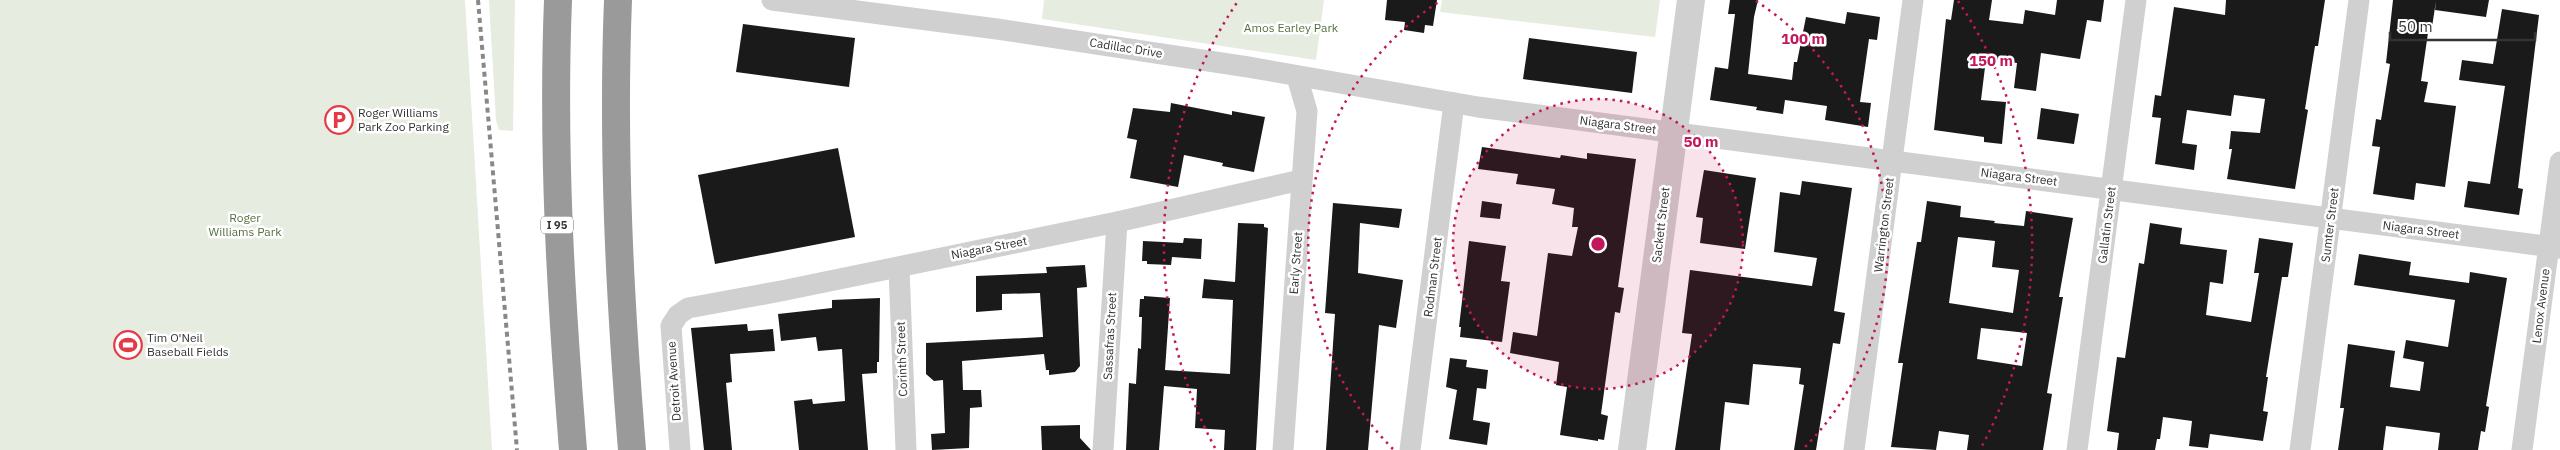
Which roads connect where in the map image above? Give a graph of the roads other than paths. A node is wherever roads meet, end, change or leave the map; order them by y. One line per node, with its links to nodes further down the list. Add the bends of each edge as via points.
1 (558, 0): 21 (highway, I 95, via 556,185)
2 (618, 0): 22 (highway, via 616,198)
3 (772, 0): 8 (street, Cadillac Drive, via 988,27)
4 (1691, 0): 11 (street, Sackett Street)
5 (1913, 0): 12 (street, Warrington Street)
6 (2136, 0): 15 (street, Gallatin Street)
7 (2359, 0): 16 (street, Sumter Street)
8 (1297, 77): 9 (street, Cadillac Drive); 14 (street, Early Street, via 1307,111)
9 (1454, 103): 10 (street, Cadillac Drive); 27 (street, Rodman Street)
10 (1478, 107): 11 (street, Niagara Street)
11 (1673, 132): 12 (street, Niagara Street); 28 (street, Sackett Street)
12 (1892, 161): 15 (street, Niagara Street); 29 (street, Warrington Street)
13 (2560, 162): 18 (street, Lenox Avenue)
14 (1301, 180): 17 (street, Niagara Street); 26 (street, Early Street)
15 (2111, 190): 16 (street, Niagara Street); 30 (street, Gallatin Street)
16 (2330, 218): 18 (street, Niagara Street); 31 (street, Sumter Street)
17 (1116, 222): 19 (street, Niagara Street); 25 (street, Sassafras Street)
18 (2554, 247): 32 (street, Lenox Avenue)
19 (899, 268): 20 (street, Niagara Street, via 781,292 722,300 688,308); 24 (street, Corinth Street)
20 (678, 315): 23 (street, Detroit Avenue, via 671,326 671,354)
21 (573, 450)
22 (632, 450)
23 (680, 450)
24 (906, 450)
25 (1103, 450)
26 (1283, 450)
27 (1410, 450)
28 (1632, 450)
29 (1854, 450)
30 (2077, 450)
31 (2300, 450)
32 (2522, 450)

